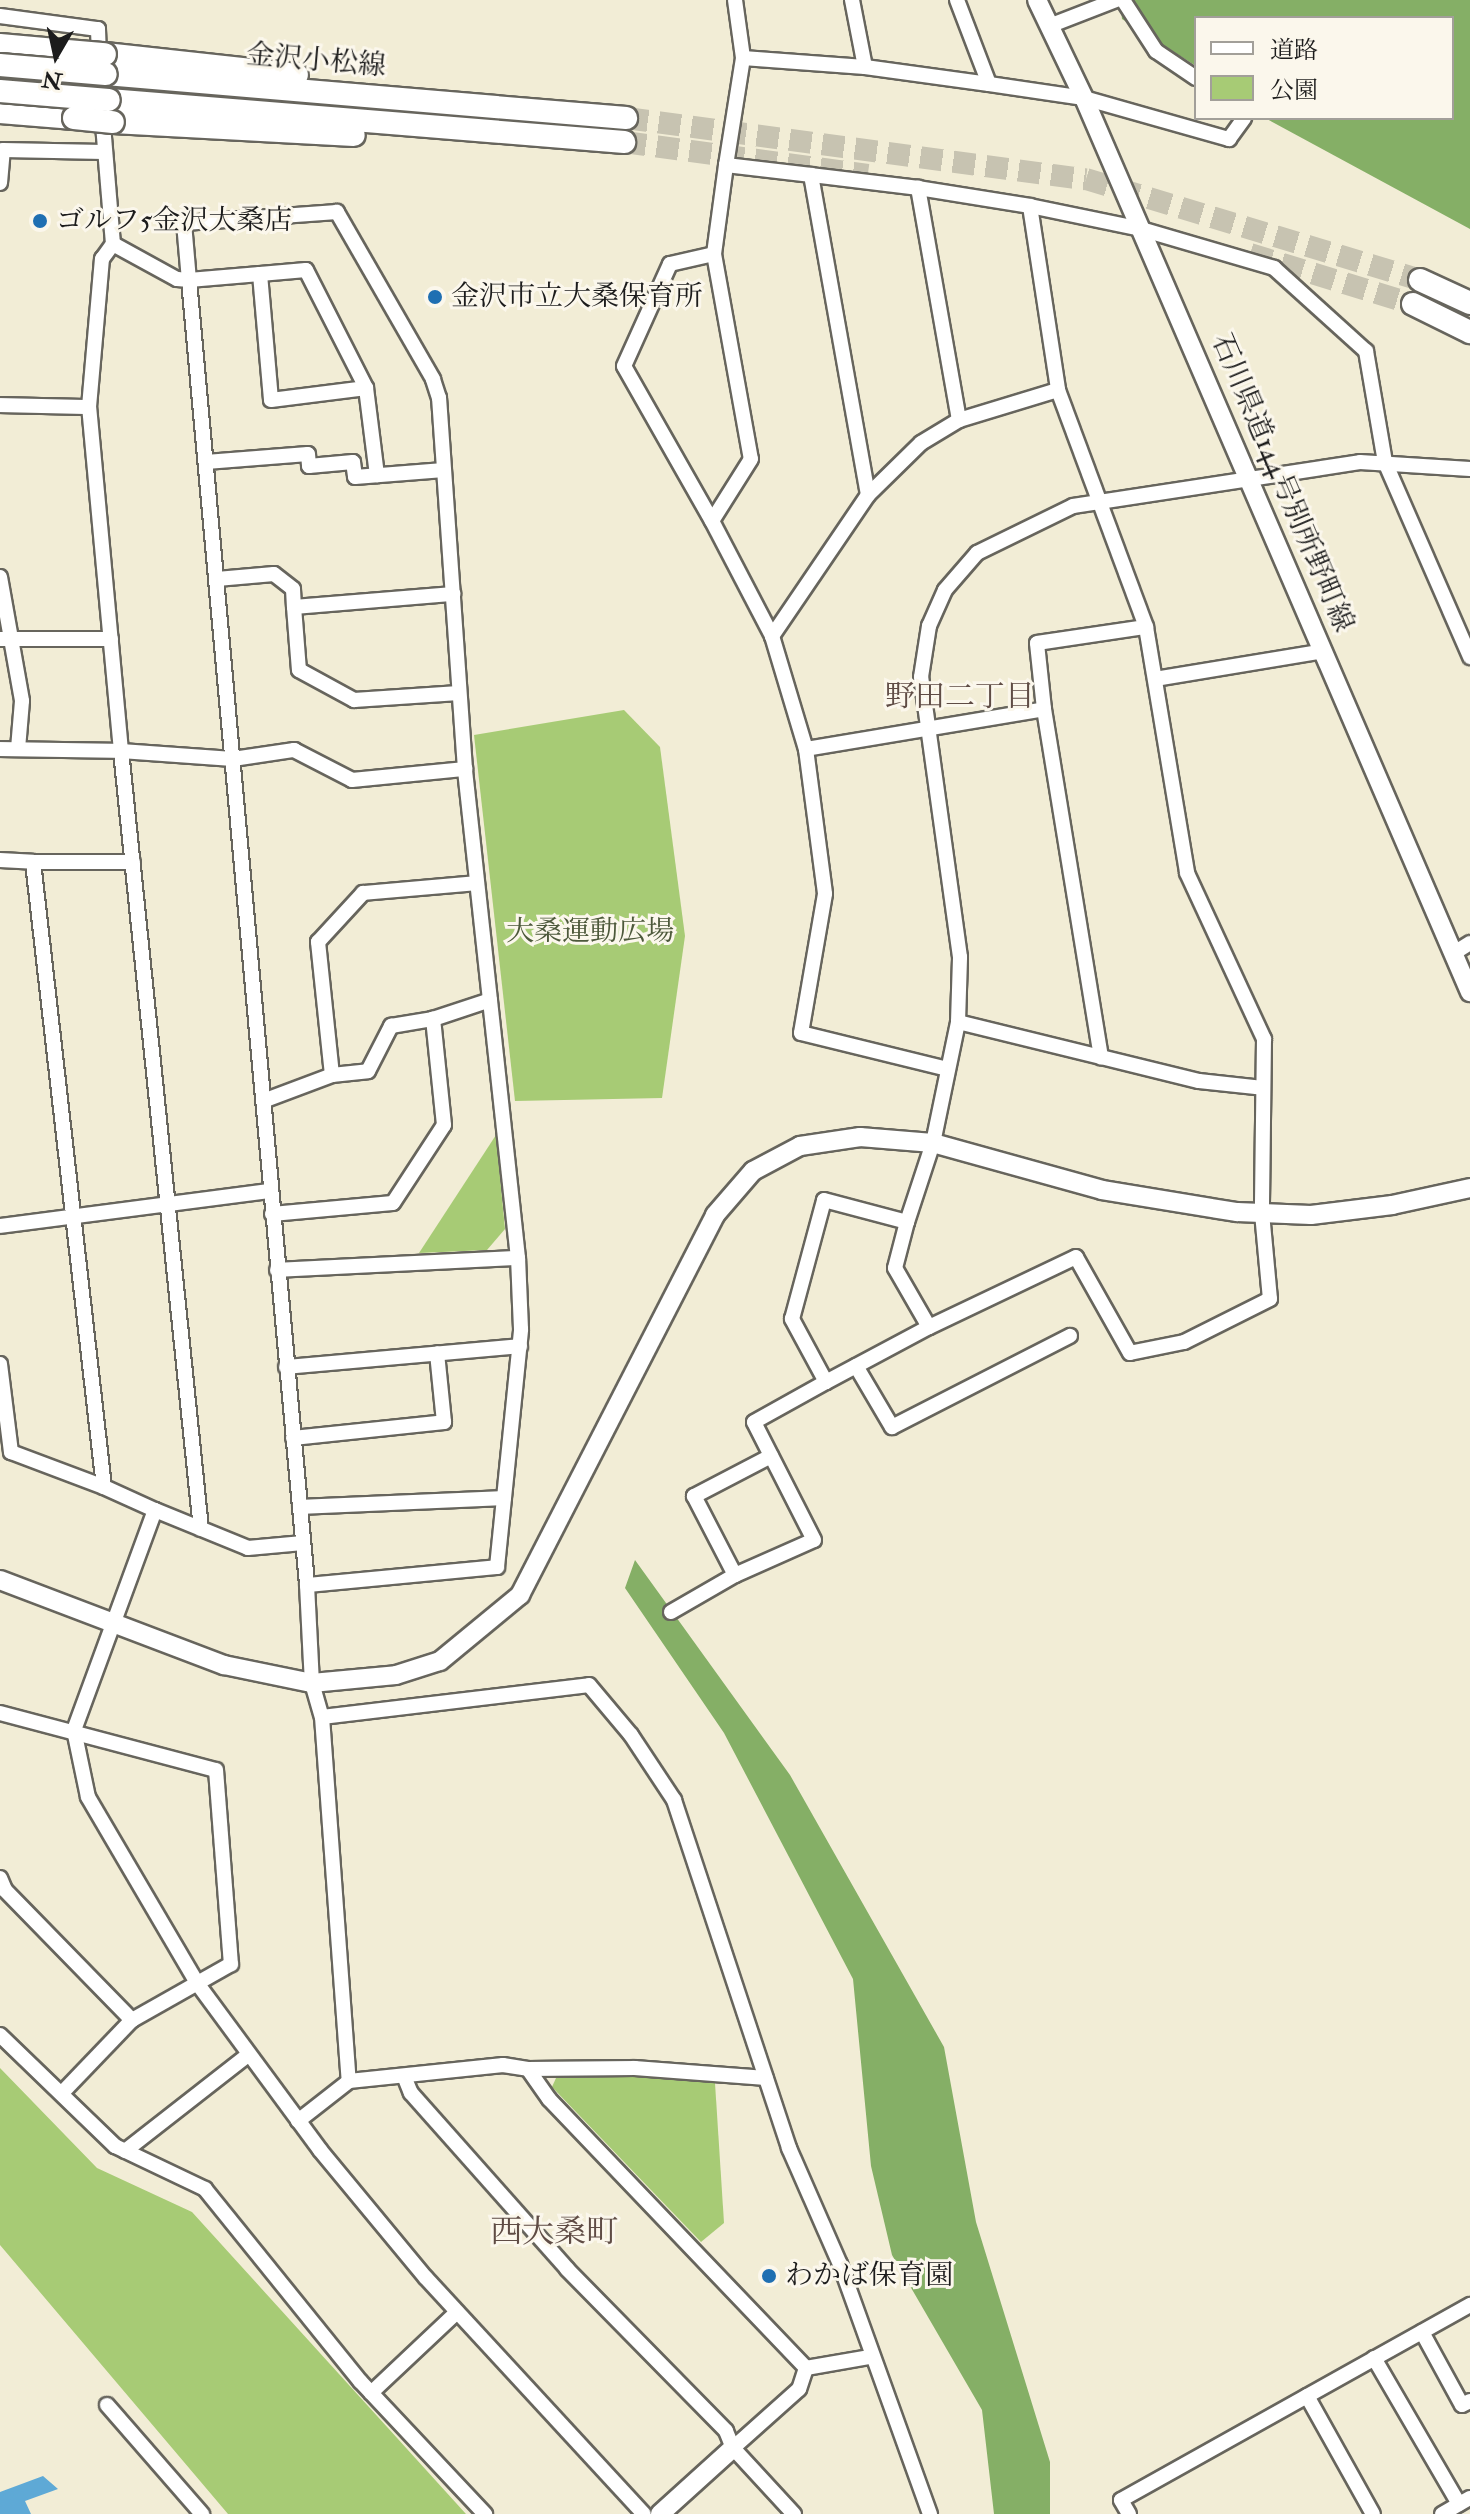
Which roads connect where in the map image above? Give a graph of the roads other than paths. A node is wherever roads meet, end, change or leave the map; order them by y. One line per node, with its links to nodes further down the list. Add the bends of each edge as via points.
1 (735, 0): 10 (street)
2 (852, 0): 13 (street)
3 (957, 0): 15 (street)
4 (1037, 0): 8 (street, 石川県道144号別所野町線)
5 (1116, 0): 8 (street)
6 (1123, 0): 14 (street, via 1156,51)
7 (0, 16): 23 (street, via 98,29)
8 (1049, 26): 17 (street, 石川県道144号別所野町線)
9 (0, 45): 11 (main road, bridge, via 67,51)
10 (743, 58): 13 (street); 24 (street)
11 (106, 64): 12 (main road, 金沢小松線, bridge); 20 (main road, 金沢小松線)
12 (0, 65)
13 (865, 67): 15 (street)
14 (1194, 77)
15 (989, 84): 17 (street)
16 (0, 91): 18 (main road, 金沢小松線, bridge)
17 (1084, 98): 21 (street, via 1229,139); 29 (street, 石川県道144号別所野町線)
18 (111, 111): 19 (main road, bridge, via 74,118); 22 (main road, 金沢小松線)
19 (0, 112)
20 (626, 118)
21 (1243, 120)
22 (624, 142)
23 (104, 152): 26 (street, via 3,150); 30 (street)
24 (726, 165): 25 (street); 31 (street)
25 (811, 175): 27 (street); 49 (street)
26 (0, 183)
27 (918, 188): 28 (street); 42 (street)
28 (1030, 206): 29 (street); 39 (street)
29 (1141, 229): 44 (street, via 1274,268 1366,351); 48 (street, 石川県道144号別所野町線)
30 (113, 244): 33 (street, via 177,279); 41 (street, via 102,259)
31 (714, 254): 51 (street, via 751,459); 51 (street, via 670,264 624,366)
32 (260, 274): 33 (street); 38 (street, via 306,270); 38 (street, via 271,400)
33 (189, 280): 43 (street); 46 (street, via 184,223 337,212 433,379)
34 (1420, 280): 35 (main road)
35 (1470, 303)
36 (1413, 304): 37 (main road)
37 (1470, 332)
38 (366, 388): 47 (street)
39 (1058, 390): 42 (street); 50 (street)
40 (0, 405): 41 (street)
41 (89, 407): 59 (street)
42 (959, 420): 49 (street, via 921,443)
43 (206, 462): 47 (street, via 308,454 309,466 353,462 355,477); 53 (street)
44 (1385, 462): 45 (street); 48 (street); 61 (street)
45 (1470, 469)
46 (444, 470): 47 (street); 54 (street)
47 (377, 475)
48 (1249, 478): 50 (street); 60 (street, 石川県道144号別所野町線)
49 (868, 495): 57 (street)
50 (1103, 502): 56 (street); 65 (street, via 1073,506 1016,529 977,553 945,590 929,626 921,677)
51 (712, 521): 57 (street)
52 (0, 577): 58 (street)
53 (217, 579): 55 (street, via 274,574 293,589); 70 (street)
54 (453, 594): 55 (street); 63 (street)
55 (294, 607): 63 (street, via 299,670 354,700)
56 (1146, 627): 62 (street); 64 (street, via 1037,643)
57 (772, 636): 68 (street)
58 (6, 639): 59 (street); 67 (street, via 22,701)
59 (111, 639): 69 (street)
60 (1324, 651): 62 (street); 76 (street, 石川県道144号別所野町線)
61 (1470, 657)
62 (1155, 679): 84 (street, via 1187,873 1264,1039)
63 (459, 693): 71 (street)
64 (1044, 709): 65 (street); 81 (street)
65 (925, 728): 68 (street); 80 (street, via 960,957)
66 (0, 749): 67 (street)
67 (18, 749): 69 (street)
68 (806, 749): 82 (street, via 825,894 801,1033)
69 (121, 751): 70 (street); 74 (street)
70 (233, 759): 71 (street, via 294,750 352,780); 85 (street)
71 (465, 769): 75 (street)
72 (0, 860): 73 (street)
73 (33, 862): 74 (street); 92 (street)
74 (133, 862): 89 (street)
75 (477, 883): 78 (street); 83 (street, via 363,893 318,942)
76 (1462, 948): 77 (street, 石川県道144号別所野町線)
77 (1470, 992)
78 (490, 1000): 79 (street); 95 (street)
79 (433, 1019): 83 (street, via 391,1026 368,1071); 91 (street, via 444,1125 393,1203)
80 (958, 1022): 81 (street); 82 (street)
81 (1101, 1057): 84 (street, via 1199,1081)
82 (948, 1069): 86 (street)
83 (332, 1075): 85 (street)
84 (1263, 1088): 90 (street)
85 (263, 1101): 88 (street)
86 (933, 1143): 90 (street, via 1102,1190); 93 (street); 118 (street, via 860,1137 800,1146 753,1171 715,1215 520,1595 440,1661 396,1675)
87 (1470, 1188): 90 (street, via 1311,1215)
88 (270, 1191): 89 (street); 91 (street)
89 (168, 1204): 92 (street); 111 (street)
90 (1262, 1213): 97 (street, via 1270,1299 1184,1342 1130,1353 1076,1257)
91 (272, 1214): 96 (street)
92 (74, 1216): 94 (street); 107 (street)
93 (907, 1222): 97 (street, via 895,1268); 104 (street, via 824,1200 792,1319)
94 (0, 1226)
95 (518, 1258): 96 (street); 99 (street)
96 (277, 1270): 103 (street)
97 (929, 1327): 102 (street)
98 (1070, 1336): 102 (street, via 892,1427)
99 (520, 1346): 100 (street); 108 (street)
100 (437, 1353): 103 (street); 105 (street, via 444,1422)
101 (0, 1364): 107 (street, via 11,1452)
102 (856, 1366): 104 (street)
103 (286, 1367): 105 (street)
104 (826, 1382): 106 (street, via 754,1422)
105 (293, 1438): 109 (street)
106 (771, 1456): 113 (street, via 694,1496); 113 (street, via 814,1540)
107 (104, 1487): 110 (street)
108 (504, 1498): 109 (street); 115 (street, via 497,1567)
109 (300, 1507): 112 (street)
110 (155, 1510): 111 (street); 117 (street)
111 (201, 1529): 112 (street, via 248,1548)
112 (303, 1543): 115 (street)
113 (735, 1575): 116 (street)
114 (0, 1580): 117 (street)
115 (307, 1585): 118 (street)
116 (671, 1612)
117 (112, 1622): 118 (street, via 224,1665); 121 (street)
118 (312, 1683): 120 (street)
119 (0, 1713): 121 (street)
120 (322, 1717): 129 (street, via 589,1685 657,1769 674,1800); 130 (street)
121 (74, 1730): 123 (street, via 88,1797); 123 (street, via 216,1770 231,1964)
122 (0, 1878): 124 (street, via 5,1890)
123 (197, 1983): 124 (street); 126 (street)
124 (132, 2020): 131 (street)
125 (0, 2035): 131 (street)
126 (248, 2055): 132 (street); 133 (street)
127 (528, 2069): 128 (street, via 503,2065); 129 (street, via 635,2068); 139 (street, via 549,2099)
128 (404, 2076): 130 (street); 144 (street, via 411,2093 567,2269 726,2431)
129 (766, 2078): 137 (street, via 789,2148 840,2264)
130 (349, 2081): 132 (street)
131 (62, 2093): 133 (street)
132 (298, 2121): 135 (street)
133 (125, 2151): 140 (street, via 205,2189)
134 (1470, 2305): 136 (street)
135 (457, 2312): 140 (street); 148 (street)
136 (1422, 2332): 138 (street); 142 (street, via 1462,2405)
137 (870, 2357): 139 (street); 151 (street)
138 (1374, 2358): 141 (street); 145 (street)
139 (806, 2368): 144 (street, via 799,2389)
140 (371, 2393): 147 (street)
141 (1307, 2396): 152 (street, via 1121,2500); 153 (street)
142 (1470, 2401)
143 (107, 2405): 146 (street)
144 (733, 2448): 149 (street); 150 (street)
145 (1465, 2501): 154 (street)
146 (202, 2514)
147 (485, 2514)
148 (644, 2514)
149 (660, 2514)
150 (794, 2514)
151 (930, 2514)
152 (1129, 2514)
153 (1373, 2514)
154 (1442, 2514)

